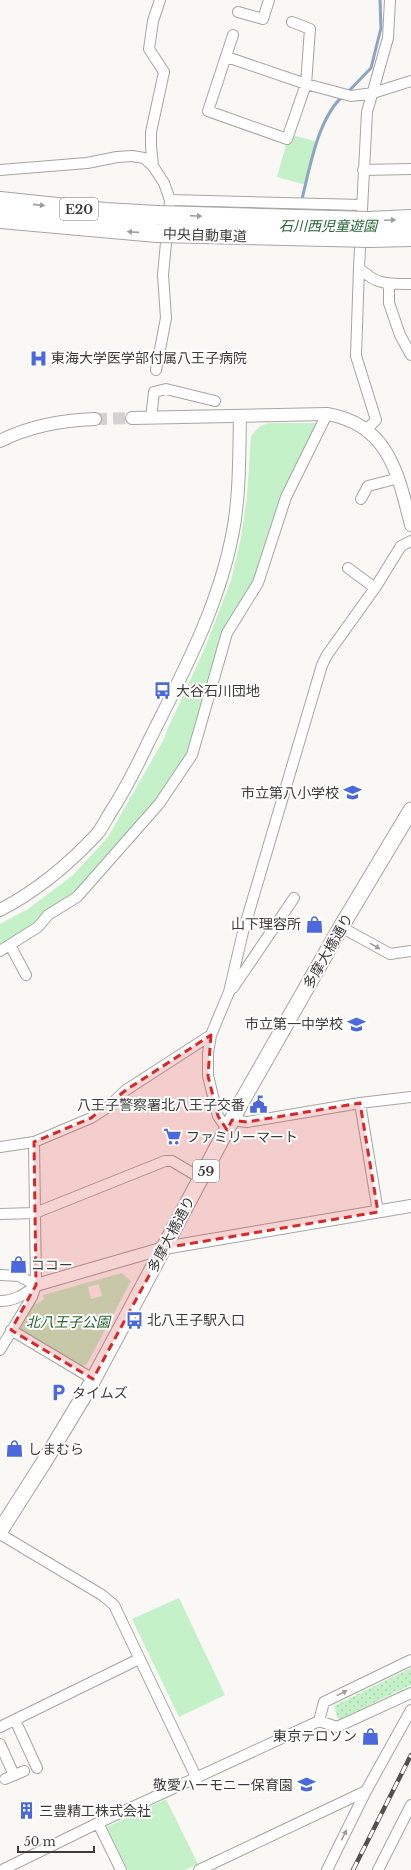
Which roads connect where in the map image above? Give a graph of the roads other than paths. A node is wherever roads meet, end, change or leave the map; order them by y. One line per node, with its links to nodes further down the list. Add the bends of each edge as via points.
1 (160, 0): 11 (street, via 153,21 149,49 164,72 151,132)
2 (269, 0): 4 (street, via 263,19)
3 (390, 0): 10 (street, via 388,38)
4 (238, 12)
5 (292, 22): 9 (street, via 310,29)
6 (233, 35): 7 (street)
7 (227, 57): 9 (street); 9 (street, via 208,111 287,139)
8 (411, 81): 10 (street)
9 (306, 84): 10 (street, via 351,96)
10 (373, 93): 14 (street, via 366,112)
11 (153, 166): 13 (street, via 144,158 117,156 87,163); 15 (street, via 164,183)
12 (411, 169): 14 (street)
13 (0, 170)
14 (363, 170): 17 (street)
15 (170, 200): 17 (street); 27 (street, via 164,276 166,318)
16 (0, 201): 17 (highway, 中央自動車道 / E20, one-way to 17, bridge, via 157,215)
17 (366, 213): 19 (highway, 中央自動車道 / E20, one-way to 19); 23 (street)
18 (0, 219): 21 (highway, 中央自動車道 / E20)
19 (411, 219)
20 (0, 228): 21 (highway, via 24,231)
21 (110, 230): 22 (highway, 中央自動車道 / E20, one-way to 21, bridge)
22 (411, 237)
23 (359, 268): 24 (street, via 370,278); 34 (street, via 356,356 376,420)
24 (389, 284): 25 (street); 26 (street, via 389,303 400,335)
25 (411, 284)
26 (411, 355)
27 (156, 370)
28 (215, 402): 32 (street, via 166,389 154,392)
29 (327, 414): 30 (street); 34 (street, via 353,421); 46 (street, via 286,497 258,583 226,633 192,755 159,804 77,898 48,914 38,927)
30 (240, 417): 32 (street); 44 (street, via 238,490 233,531 219,587 195,646 153,733 124,791 98,833 62,869 21,899)
31 (132, 418): 32 (street)
32 (151, 418)
33 (94, 419): 35 (street, via 51,423)
34 (366, 430): 36 (street, via 380,442 390,456)
35 (0, 441)
36 (399, 478): 37 (street, via 368,486); 38 (street)
37 (361, 499)
38 (411, 525)
39 (411, 541): 41 (street, via 400,546)
40 (348, 568): 41 (street)
41 (375, 588): 50 (street, via 322,665 243,932)
42 (411, 810): 45 (main road, 多摩大橋通り / 59)
43 (294, 898): 50 (street)
44 (0, 910)
45 (341, 927): 48 (street, one-way to 48, via 390,954); 54 (main road, 多摩大橋通り / 59)
46 (10, 945): 47 (street); 49 (street)
47 (0, 951)
48 (411, 951)
49 (26, 975)
50 (229, 992): 51 (street)
51 (211, 1035): 54 (street, via 208,1076 218,1116); 55 (street, via 126,1090 108,1107)
52 (411, 1097): 53 (street)
53 (360, 1103): 54 (street); 59 (street)
54 (230, 1125): 57 (main road, 多摩大橋通り / 59)
55 (34, 1142): 56 (street); 60 (street)
56 (0, 1148)
57 (202, 1179): 60 (street, via 172,1161 165,1161); 62 (main road, 多摩大橋通り / 59)
58 (411, 1206): 59 (street)
59 (378, 1212): 62 (street)
60 (35, 1213): 61 (street); 64 (street)
61 (0, 1214)
62 (164, 1248): 64 (street); 68 (main road, 多摩大橋通り / 59)
63 (0, 1275): 64 (street, via 20,1276)
64 (36, 1285): 65 (street, via 15,1299); 66 (street, via 32,1297)
65 (0, 1301)
66 (11, 1330): 67 (street); 68 (street)
67 (0, 1349)
68 (93, 1380): 69 (main road, 多摩大橋通り / 59, via 44,1462)
69 (4, 1516): 70 (main road, 多摩大橋通り / 59)
70 (0, 1533): 71 (street, via 102,1595 114,1605)
71 (139, 1658): 75 (street); 81 (street)
72 (411, 1660): 76 (street, one-way to 72, via 324,1702)
73 (411, 1693): 76 (street, via 337,1727)
74 (411, 1710): 82 (street)
75 (14, 1720): 77 (street); 79 (street)
76 (320, 1721): 81 (street)
77 (0, 1727)
78 (0, 1744): 80 (street, via 10,1777)
79 (37, 1768)
80 (24, 1771)
81 (198, 1779): 84 (street)
82 (366, 1792): 87 (street); 88 (street, one-way to 82)
83 (411, 1805): 89 (street)
84 (98, 1823): 85 (street); 86 (street)
85 (2, 1870)
86 (121, 1870)
87 (199, 1870)
88 (326, 1870)
89 (378, 1870)

